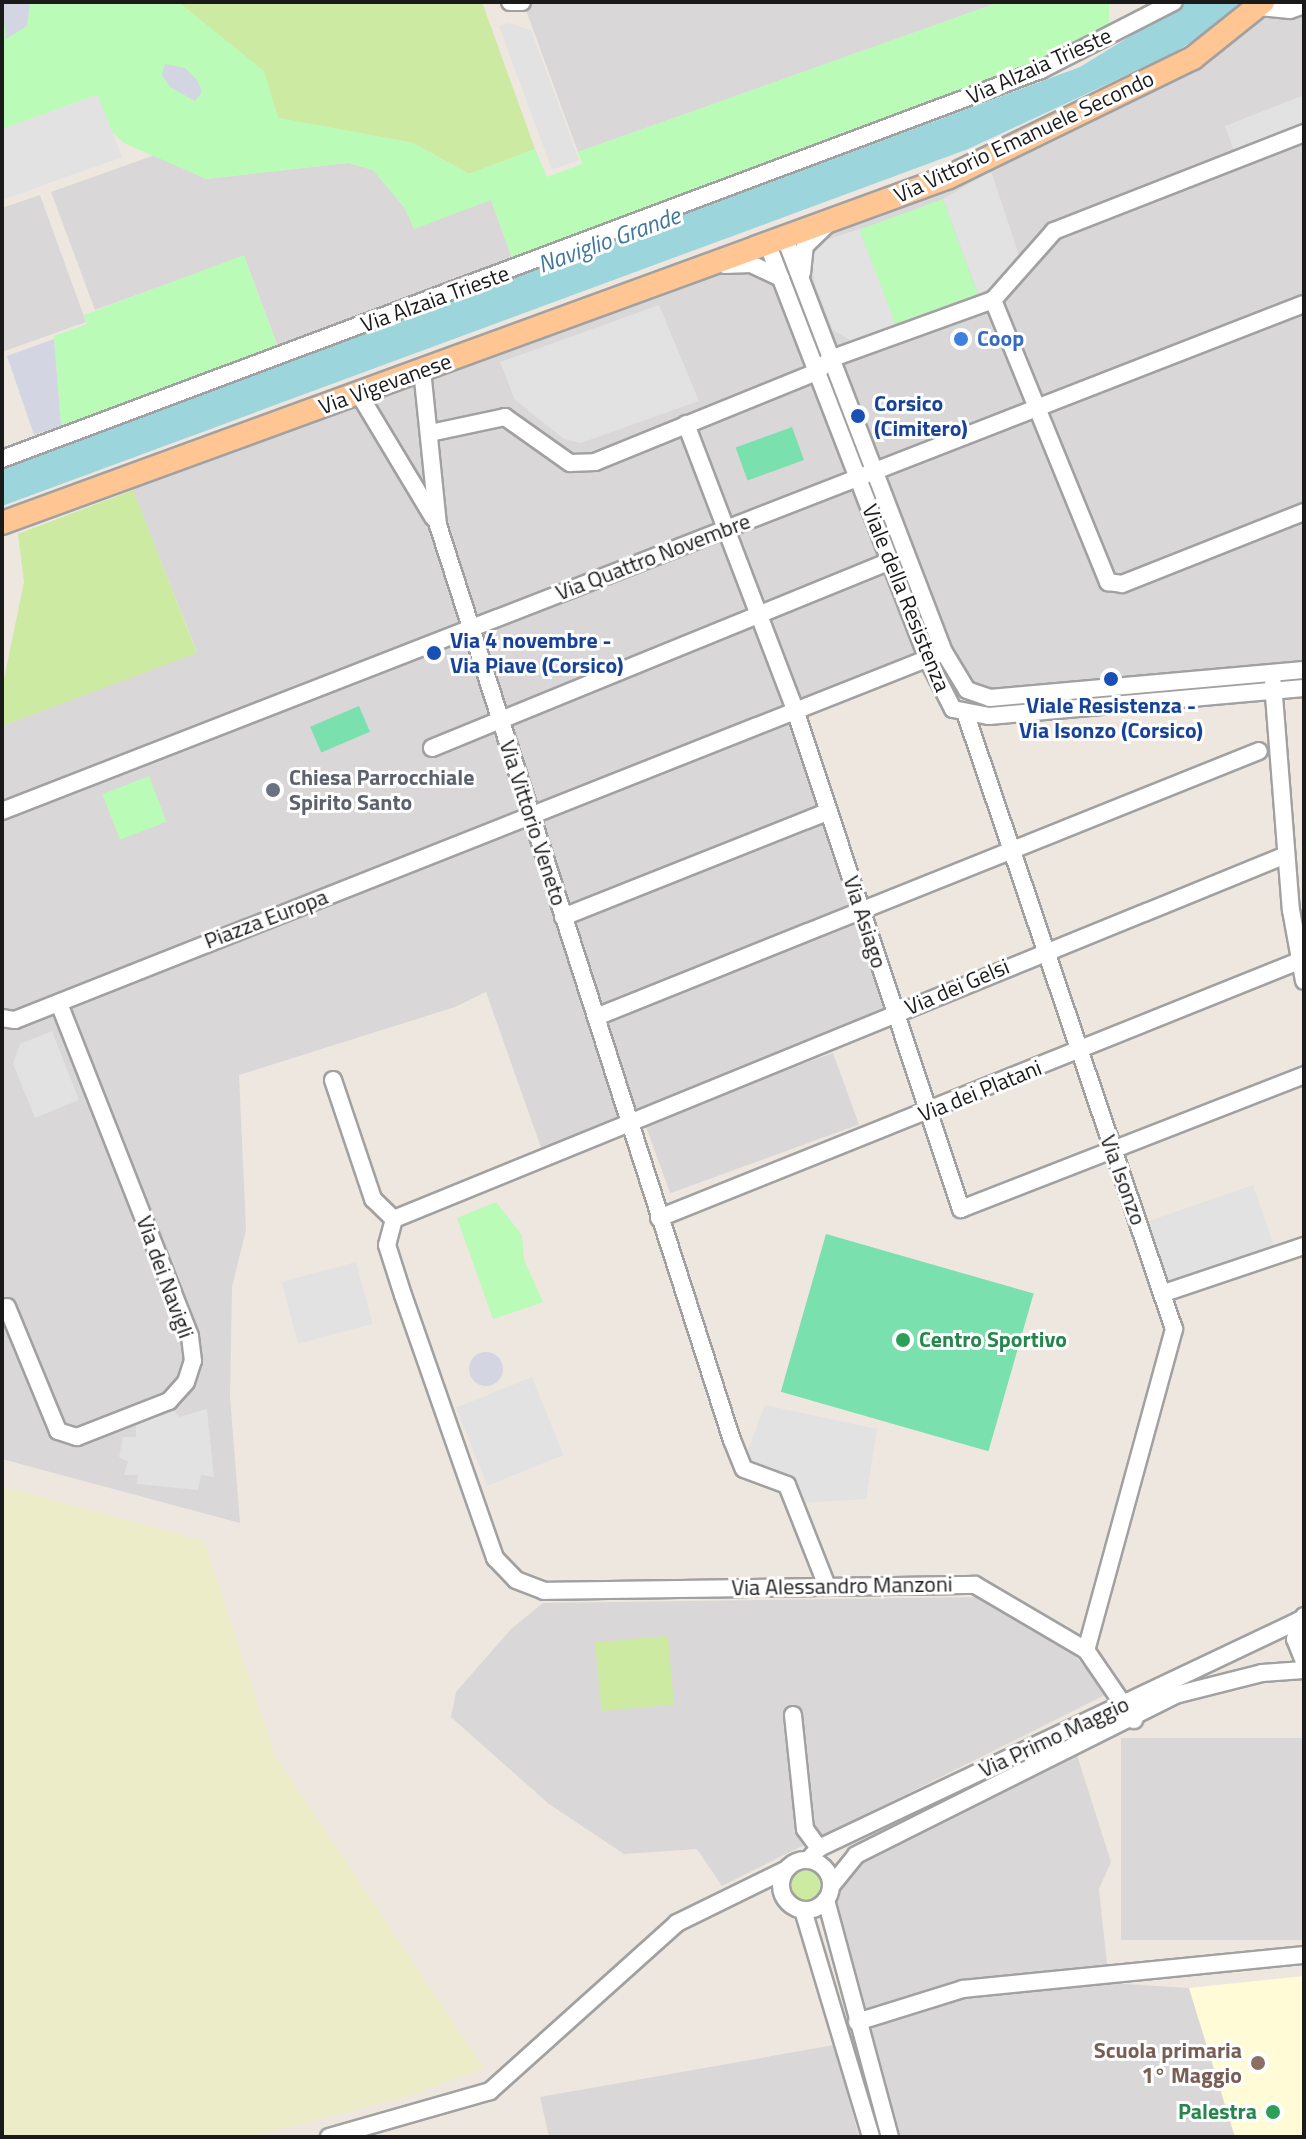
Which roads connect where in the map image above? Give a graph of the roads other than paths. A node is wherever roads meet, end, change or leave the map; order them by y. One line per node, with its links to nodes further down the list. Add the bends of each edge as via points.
1 (1174, 2): 4 (street, Via Alzaia Trieste)
2 (1261, 4): 3 (street, via 1290,10); 6 (main road, Via Vittorio Emanuele Secondo, via 1173,69 949,177)
3 (1304, 5)
4 (1154, 7): 20 (street, Via Alzaia Trieste, via 1041,70)
5 (1304, 133): 11 (street, via 1054,231)
6 (830, 221): 7 (main road, Via Vittorio Emanuele Secondo); 10 (street, via 805,246)
7 (777, 242): 8 (main road, Via Vigevanese); 9 (street, Viale della Resistenza); 10 (street, Viale della Resistenza)
8 (703, 268): 9 (street, via 744,263); 14 (main road, Via Vigevanese)
9 (781, 278): 15 (street, Viale della Resistenza)
10 (802, 283): 13 (street, Viale della Resistenza)
11 (993, 300): 13 (street); 17 (street)
12 (1304, 304): 17 (street, Via Quattro Novembre)
13 (830, 359): 15 (street); 21 (street, Viale della Resistenza)
14 (422, 370): 16 (main road, Via Vigevanese); 19 (street, Via Vittorio Veneto)
15 (817, 372): 18 (street); 21 (street, Viale della Resistenza)
16 (359, 394): 23 (main road, Via Vigevanese); 24 (street, Via Vittorio Veneto)
17 (1036, 406): 21 (street, Via Quattro Novembre); 22 (street, via 1100,574 1108,582 1122,584)
18 (686, 424): 19 (street, via 583,464 570,463 505,417); 25 (street, Via Asiago)
19 (430, 433): 24 (street, Via Vittorio Veneto)
20 (2, 459)
21 (866, 474): 25 (street, Via Quattro Novembre); 26 (street, Viale della Resistenza); 29 (street, Viale della Resistenza)
22 (1304, 512)
23 (2, 523)
24 (438, 525): 28 (street, Via Vittorio Veneto)
25 (725, 530): 27 (street, Via Asiago); 28 (street, Via Quattro Novembre)
26 (890, 561): 27 (street); 30 (street, Viale della Resistenza)
27 (759, 616): 35 (street, Via Asiago); 37 (street)
28 (468, 628): 37 (street, Via Vittorio Veneto); 40 (street, Via Quattro Novembre)
29 (944, 652): 30 (street, Piazza Europa); 32 (street, Viale della Resistenza, via 962,685 990,698)
30 (927, 658): 35 (street, Piazza Europa); 36 (street, Viale della Resistenza, via 947,703)
31 (1304, 670): 32 (street, Viale della Resistenza)
32 (1272, 673): 34 (street)
33 (1304, 688): 34 (street, Viale della Resistenza)
34 (1273, 690): 36 (street, Viale della Resistenza); 44 (street)
35 (795, 710): 41 (street, Via Asiago); 42 (street, Piazza Europa)
36 (966, 715): 43 (street, Via Isonzo)
37 (500, 722): 38 (street); 42 (street, Via Vittorio Veneto)
38 (432, 748)
39 (1259, 751): 43 (street)
40 (2, 811)
41 (829, 811): 45 (street, Via Asiago); 46 (street)
42 (530, 816): 46 (street, Via Vittorio Veneto); 50 (street, Piazza Europa)
43 (1011, 849): 45 (street); 47 (street, Via Isonzo)
44 (1286, 855): 47 (street, Via dei Gelsi); 48 (street)
45 (861, 910): 51 (street, Via Asiago); 52 (street)
46 (563, 917): 52 (street, Via Vittorio Veneto)
47 (1045, 950): 51 (street, Via dei Gelsi); 54 (street, Via Isonzo)
48 (1299, 961): 49 (street); 54 (street, Via dei Platani)
49 (1304, 981)
50 (59, 1003): 53 (street, Piazza Europa, via 15,1020); 64 (street, Via dei Navigli, via 190,1336 193,1361 186,1382 169,1401 77,1437 58,1431)
51 (895, 1013): 57 (street, Via Asiago); 58 (street, Via dei Gelsi)
52 (596, 1017): 58 (street, Via Vittorio Veneto)
53 (2, 1018)
54 (1078, 1051): 57 (street, Via dei Platani); 59 (street, Via Isonzo)
55 (1304, 1075): 59 (street)
56 (333, 1080): 61 (street, via 373,1199)
57 (928, 1112): 59 (street, Via Asiago, via 961,1209); 60 (street, Via dei Platani)
58 (628, 1121): 60 (street, Via Vittorio Veneto); 61 (street, Via dei Gelsi)
59 (1112, 1151): 63 (street, Via Isonzo)
60 (659, 1218): 65 (street, Via Vittorio Veneto, via 744,1469 787,1485)
61 (394, 1219): 65 (street, Via Alessandro Manzoni, via 387,1245 495,1558 516,1580 544,1591)
62 (1304, 1246): 63 (street)
63 (1164, 1293): 67 (street, Via Isonzo, via 1174,1329)
64 (7, 1307)
65 (827, 1586): 67 (street, Via Alessandro Manzoni, via 975,1585)
66 (1303, 1617): 68 (street, via 1295,1639); 70 (street, Via Primo Maggio)
67 (1086, 1650): 70 (street, Via Alessandro Manzoni)
68 (1304, 1661)
69 (1304, 1670): 72 (street, Via Primo Maggio, via 1197,1687)
70 (1126, 1703): 72 (street, Via Alessandro Manzoni); 73 (street, Via Primo Maggio)
71 (793, 1715): 73 (street, via 805,1829)
72 (1134, 1720): 77 (street, Via Primo Maggio, via 856,1855)
73 (814, 1854): 74 (street); 77 (street)
74 (785, 1870): 75 (street); 76 (street)
75 (738, 1892): 76 (street); 81 (street, via 677,1923 634,1957 504,2082 470,2099)
76 (782, 1892): 78 (street, via 790,1905)
77 (829, 1892): 78 (street); 80 (street)
78 (803, 1910): 82 (street)
79 (1304, 1955): 80 (street, via 963,1989)
80 (857, 2022): 83 (street)
81 (329, 2137)
82 (871, 2137)
83 (890, 2137)

